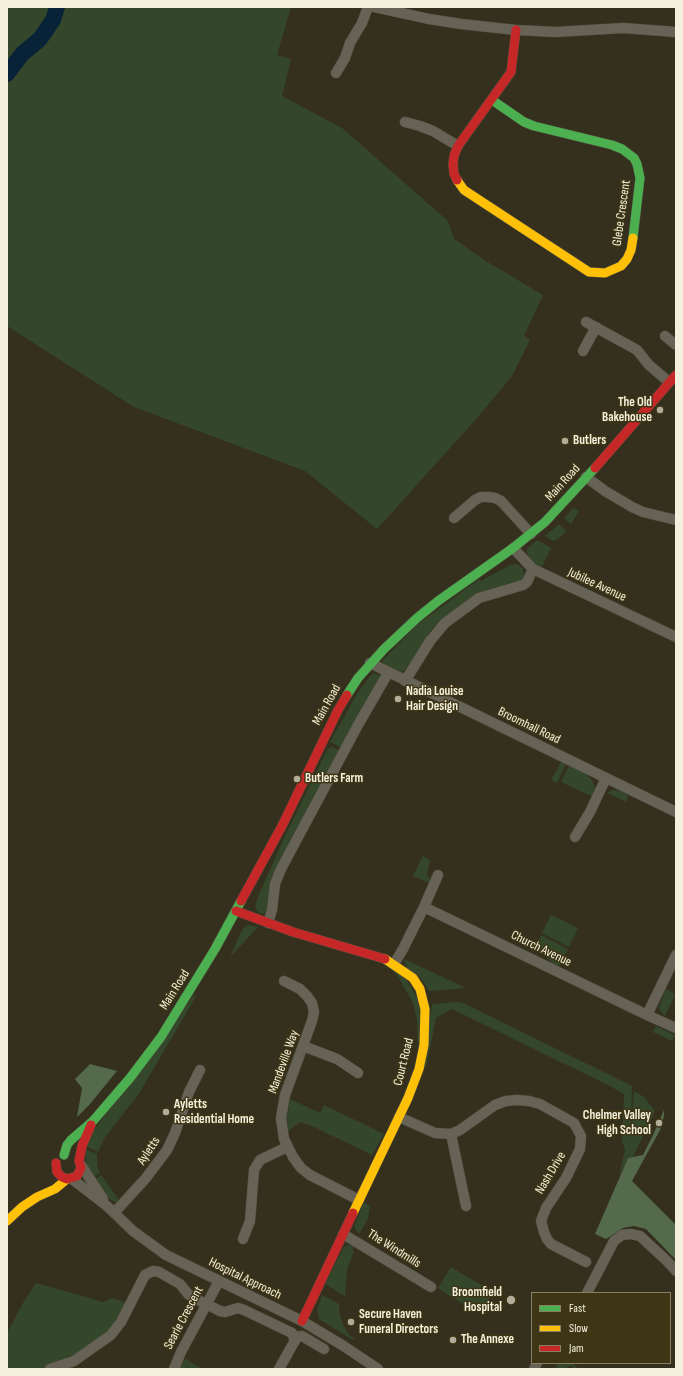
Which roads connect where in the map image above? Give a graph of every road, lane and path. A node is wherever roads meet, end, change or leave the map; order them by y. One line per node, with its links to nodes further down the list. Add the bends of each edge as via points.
1 (368, 7): 5 (street)
2 (374, 7): 3 (street, via 455,23)
3 (516, 30): 4 (street, via 556,32 641,28); 6 (main road, Glebe Crescent, via 511,72)
4 (676, 32)
5 (336, 73)
6 (492, 100): 8 (main road, Glebe Crescent); 8 (main road, Glebe Crescent, via 524,122 612,145 634,158 640,178 633,242 627,259 621,266 606,273 589,272 464,190 454,174 454,156)
7 (405, 122): 8 (street, via 433,131)
8 (458, 146)
9 (586, 322): 10 (street)
10 (596, 327): 13 (street); 14 (street, via 637,350 649,364)
11 (665, 336): 12 (street)
12 (676, 345)
13 (583, 350)
14 (672, 378): 15 (main road, Main Road)
15 (586, 477): 17 (street, via 632,507); 18 (main road, Main Road)
16 (454, 518): 18 (street, via 475,500 489,497 501,501)
17 (676, 520)
18 (531, 534): 19 (main road, Main Road)
19 (513, 548): 20 (street, Jubilee Avenue); 22 (main road, Main Road, via 438,601)
20 (534, 569): 21 (street, Jubilee Avenue); 24 (street, via 523,585 480,598 446,623 430,641)
21 (676, 637)
22 (370, 663): 23 (street, Broomhall Road); 30 (main road, Main Road, via 338,710)
23 (388, 673): 24 (street, Broomhall Road); 31 (street, via 281,869 275,884)
24 (405, 681): 25 (street, Broomhall Road)
25 (606, 778): 26 (street, Broomhall Road); 27 (street)
26 (676, 812)
27 (575, 837)
28 (438, 875): 29 (street)
29 (424, 907): 33 (street); 35 (street, Church Avenue)
30 (236, 911): 31 (main road, Court Road); 41 (main road, Main Road, via 188,996 161,1037)
31 (268, 923): 33 (main road, Court Road)
32 (676, 955): 35 (street)
33 (394, 964): 40 (main road, Court Road, via 417,984 423,997 425,1019 424,1045 418,1068)
34 (284, 981): 37 (street, Mandeville Way, via 300,989 312,1003 314,1012)
35 (647, 1015): 36 (street, Church Avenue)
36 (676, 1028)
37 (303, 1046): 39 (street, via 337,1059); 43 (street, Mandeville Way, via 282,1107 282,1130)
38 (200, 1070): 51 (street, Ayletts, via 167,1150 150,1174)
39 (358, 1073)
40 (399, 1117): 42 (street, via 435,1133); 49 (main road, Court Road)
41 (93, 1121): 44 (main road, Main Road, via 67,1145); 46 (main road, Main Road, via 82,1146)
42 (451, 1134): 50 (street); 55 (street, Nash Drive, via 495,1105 517,1100 540,1104 574,1123 581,1136 580,1149 541,1221 546,1239 551,1244)
43 (287, 1146): 49 (street, Mandeville Way, via 297,1162 310,1175); 54 (street, via 260,1160 254,1170 250,1220)
44 (64, 1155): 45 (main road, Main Road); 46 (main road, via 72,1155)
45 (56, 1163): 47 (main road, via 59,1175); 48 (main road, Main Road, via 50,1180)
46 (80, 1163): 47 (main road, Main Road, via 79,1174); 51 (street, Hospital Approach)
47 (69, 1179): 48 (main road, Main Road); 51 (street, Hospital Approach)
48 (37, 1197): 52 (main road, Main Road)
49 (359, 1200): 53 (main road, Court Road)
50 (466, 1206)
51 (111, 1209): 57 (street, Hospital Approach, via 149,1243)
52 (7, 1221)
53 (343, 1234): 58 (street, The Windmills); 61 (main road, Court Road)
54 (243, 1239)
55 (586, 1262)
56 (676, 1271): 59 (street, via 640,1236 622,1235 614,1241)
57 (218, 1281): 60 (street, Searle Crescent); 61 (street, Hospital Approach)
58 (431, 1287)
59 (588, 1292)
60 (207, 1305): 62 (street, via 225,1312 238,1308 244,1310 289,1331); 64 (street, via 188,1294 180,1284 159,1272 148,1272 116,1330); 66 (street, Searle Crescent)
61 (302, 1321): 68 (street, Hospital Approach)
62 (294, 1337): 63 (street, via 302,1336); 67 (street, via 293,1344)
63 (324, 1349)
64 (75, 1365): 65 (street)
65 (50, 1369)
66 (174, 1369)
67 (279, 1369)
68 (378, 1369)

